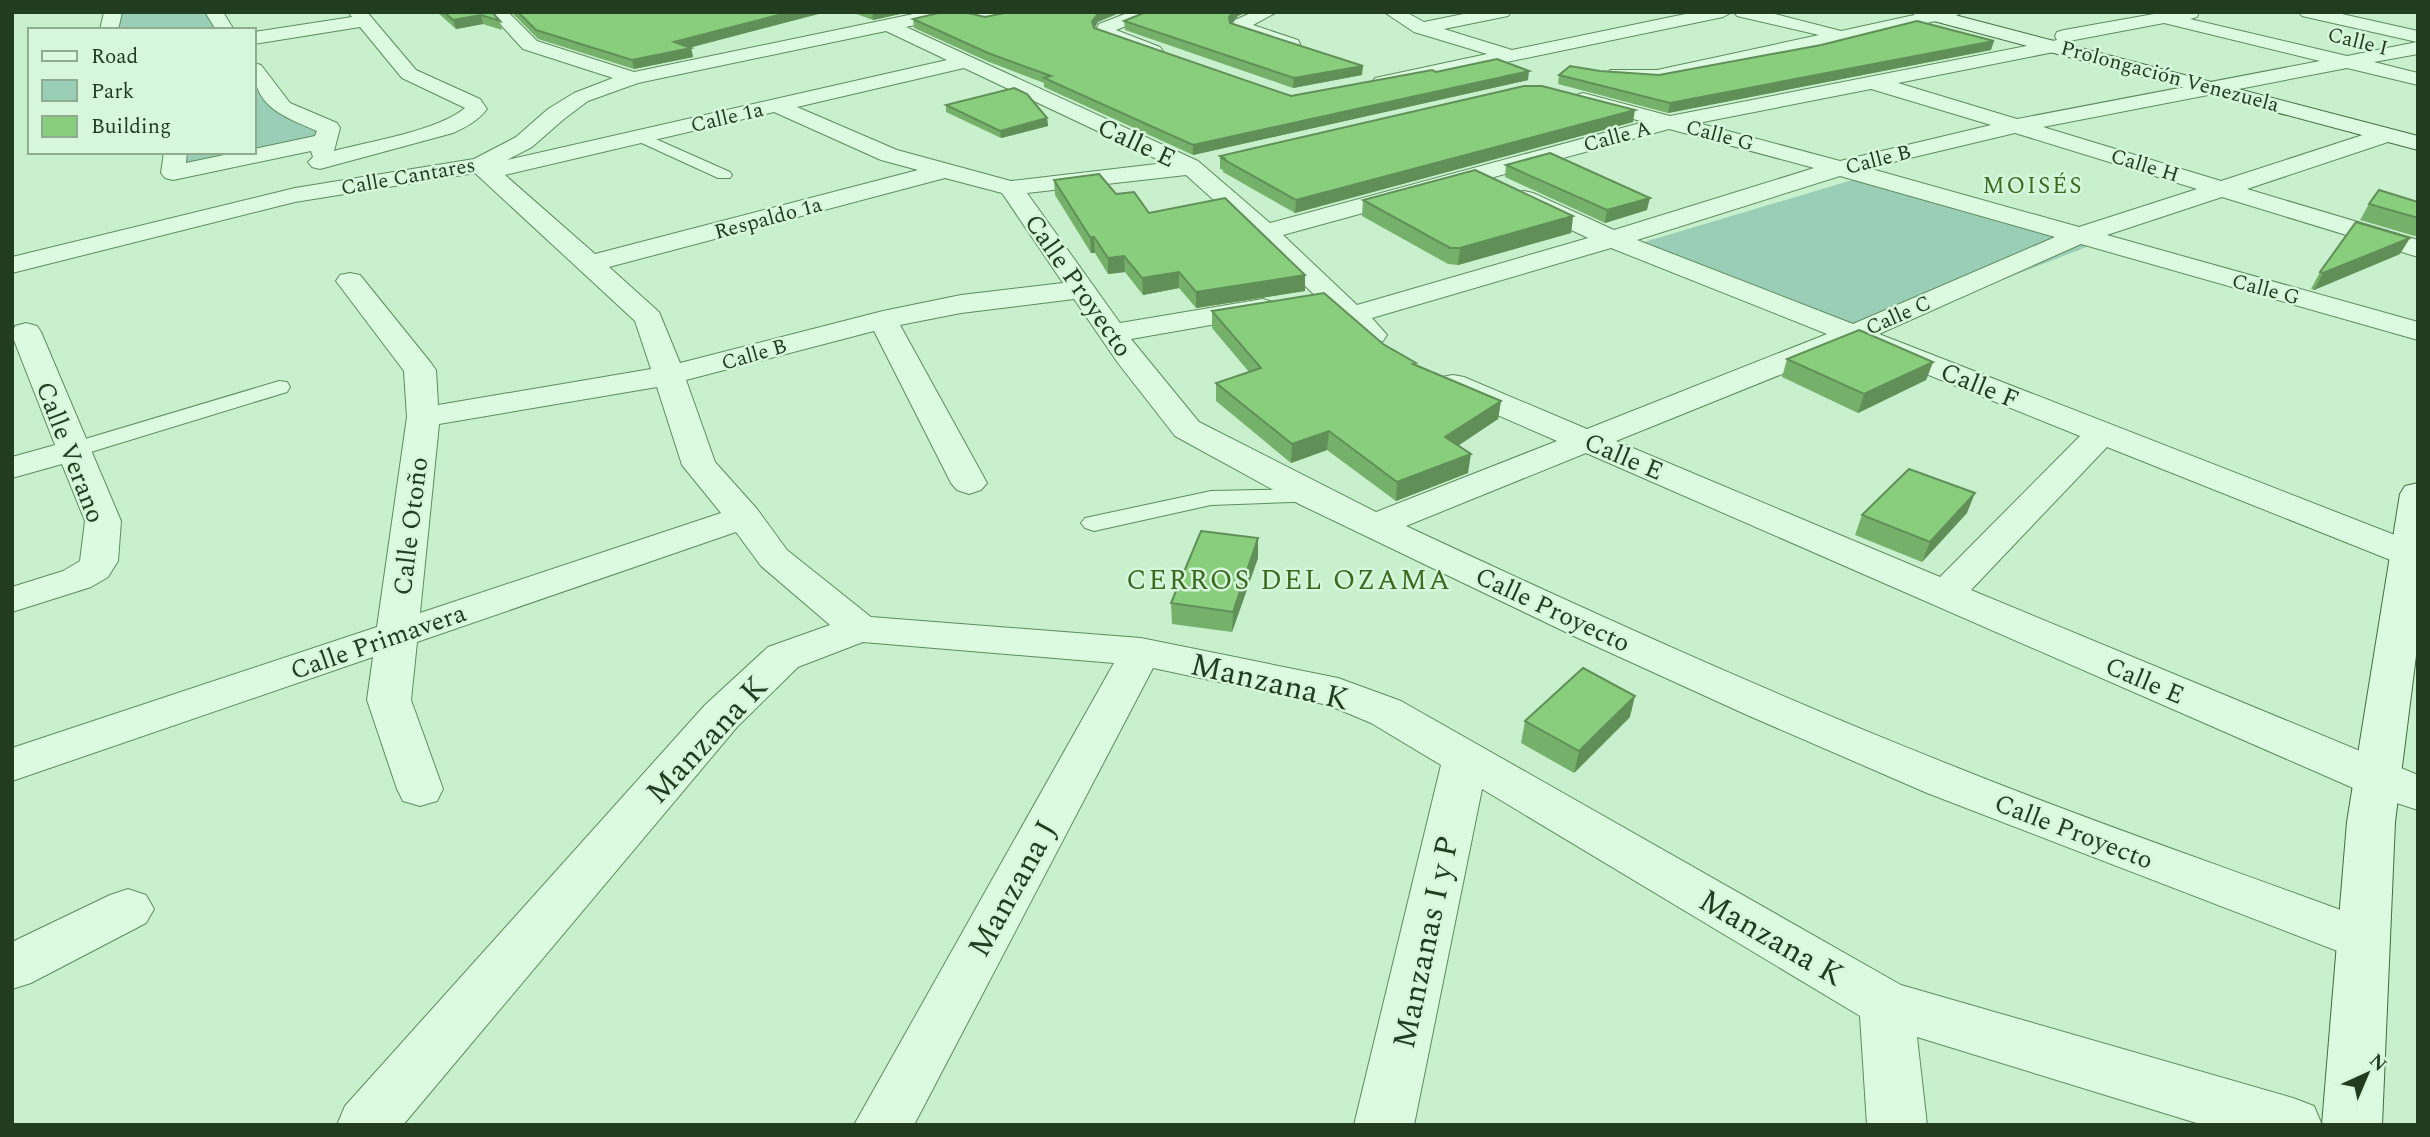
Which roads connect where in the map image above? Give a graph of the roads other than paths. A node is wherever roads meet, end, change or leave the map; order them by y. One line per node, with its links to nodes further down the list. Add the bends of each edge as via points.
1 (214, 12): 20 (street)
2 (950, 12): 19 (street, Calle Cantares)
3 (960, 12): 4 (street, via 993,17)
4 (1015, 12)
5 (1146, 12): 29 (street, via 1104,32)
6 (1268, 12): 27 (street, via 1240,27)
7 (1393, 12): 21 (street)
8 (1502, 12): 21 (street)
9 (1723, 12): 28 (street)
10 (1743, 12): 22 (street)
11 (1968, 12): 25 (street, Prolongación Venezuela)
12 (2193, 12): 18 (street, Calle A)
13 (2308, 12): 23 (street)
14 (1938, 13): 22 (street); 25 (street, Prolongación Venezuela)
15 (528, 14): 16 (street)
16 (502, 15): 36 (street, via 530,45)
17 (360, 16): 24 (street); 51 (street, via 410,74 473,103 476,109 445,128)
18 (2165, 18): 25 (street, Calle A); 30 (street, Calle I)
19 (888, 25): 31 (street, Calle E); 36 (street, Calle Cantares)
20 (224, 28)
21 (1421, 28): 28 (street)
22 (1844, 36): 35 (street, via 1657,76)
23 (2418, 37)
24 (256, 38)
25 (2061, 41): 39 (street, Calle A); 40 (street, Prolongación Venezuela); 42 (street, Prolongación Venezuela)
26 (2418, 48): 30 (street, Calle B)
27 (1309, 50)
28 (1510, 55): 32 (street); 37 (street)
29 (1175, 58)
30 (2347, 61): 38 (street, Calle I); 40 (street, Calle B)
31 (964, 62): 44 (street, Calle 1a); 53 (street, Calle E)
32 (1560, 65)
33 (1374, 70): 37 (street)
34 (256, 72): 51 (street, via 282,108 328,128)
35 (1599, 72)
36 (633, 78): 54 (street, Calle Cantares, via 581,97)
37 (1400, 78): 41 (street)
38 (2418, 79)
39 (1872, 82): 45 (street, Calle A); 46 (street, Calle H)
40 (2239, 82): 42 (street, Calle B); 47 (street, Prolongación Venezuela)
41 (1360, 86)
42 (2213, 87): 46 (street, Calle B); 48 (street, Prolongación Venezuela)
43 (1554, 92): 45 (street, Calle G)
44 (775, 106): 49 (street, Calle 1a); 56 (street, Calle Proyecto, via 889,155)
45 (1670, 122): 55 (street, Calle G); 58 (street, Calle A)
46 (2015, 126): 55 (street, Calle B); 60 (street, Calle H)
47 (2418, 129)
48 (2386, 135): 50 (street, Prolongación Venezuela); 60 (street, Calle C)
49 (640, 137): 54 (street, Calle 1a); 57 (lane)
50 (2418, 143)
51 (323, 152): 52 (street, via 173,173); 61 (street)
52 (176, 154)
53 (1204, 163): 59 (street); 62 (street, Calle E)
54 (485, 168): 61 (street, Calle Cantares); 66 (street)
55 (1840, 168): 63 (street, Calle G); 64 (street, Calle B)
56 (946, 171): 59 (street, Calle Proyecto); 66 (street, Respaldo 1a)
57 (724, 175)
58 (1475, 175): 62 (street, Calle A); 64 (street, Calle F)
59 (1011, 188): 69 (street, Calle Proyecto)
60 (2221, 188): 63 (street, Calle C); 65 (street, Calle H)
61 (295, 195): 67 (street, Calle Cantares)
62 (1265, 232): 70 (street, Calle E)
63 (2076, 237): 72 (street, Calle G); 75 (street, Calle C)
64 (1612, 239): 70 (street, Calle B); 75 (street, Calle F)
65 (2418, 249)
66 (590, 264): 78 (street, via 649,318)
67 (12, 265)
68 (350, 281): 80 (street, Calle Otoño, via 420,370)
69 (1084, 289): 71 (street, Calle B, via 988,300); 74 (street, Calle Proyecto)
70 (1318, 305): 74 (street, Calle B); 76 (street, Calle E)
71 (883, 320): 78 (street, Calle B); 85 (street)
72 (2418, 331)
73 (26, 332): 83 (street, Calle Verano)
74 (1114, 333): 87 (street, Calle Proyecto, via 1187,429)
75 (1855, 334): 81 (street, Calle F); 82 (street, Calle C)
76 (1394, 354)
77 (1429, 373): 82 (street, Calle E)
78 (670, 375): 80 (street, Calle B); 88 (street, via 699,465)
79 (279, 387): 83 (lane)
80 (424, 417): 95 (street, Calle Otoño)
81 (2100, 434): 91 (street, Calle F); 92 (street)
82 (1586, 440): 90 (street, Calle C); 92 (street, Calle E)
83 (73, 450): 84 (street); 93 (street, Calle Verano, via 103,521 99,561 77,579)
84 (12, 468)
85 (969, 483)
86 (2418, 494): 91 (street)
87 (1312, 496): 89 (lane, via 1211,498); 90 (street, Calle Proyecto)
88 (744, 517): 94 (street, via 774,558); 95 (street, Calle Primavera)
89 (1094, 523)
90 (1376, 524): 102 (street, Calle Proyecto, via 1592,629 1853,744)
91 (2411, 555): 99 (street)
92 (1945, 595): 99 (street, Calle E)
93 (12, 600)
94 (860, 629): 96 (street, Manzana K); 105 (street, Manzana K, via 783,657 722,716)
95 (397, 635): 98 (street, Calle Primavera); 100 (street, Calle Otoño, via 389,700)
96 (1141, 652): 97 (street, Manzana K, via 1338,693 1386,712); 106 (street, Manzana J)
97 (1465, 759): 104 (street, Manzana K); 107 (street, Manzanas I y P)
98 (12, 765)
99 (2397, 786): 102 (street)
100 (420, 789)
101 (128, 909): 103 (street)
102 (2361, 939): 110 (street)
103 (12, 967)
104 (1886, 1004): 108 (street); 109 (street, Manzana K)
105 (366, 1125)
106 (883, 1125)
107 (1384, 1125)
108 (1897, 1125)
109 (2293, 1125)
110 (2353, 1125)

